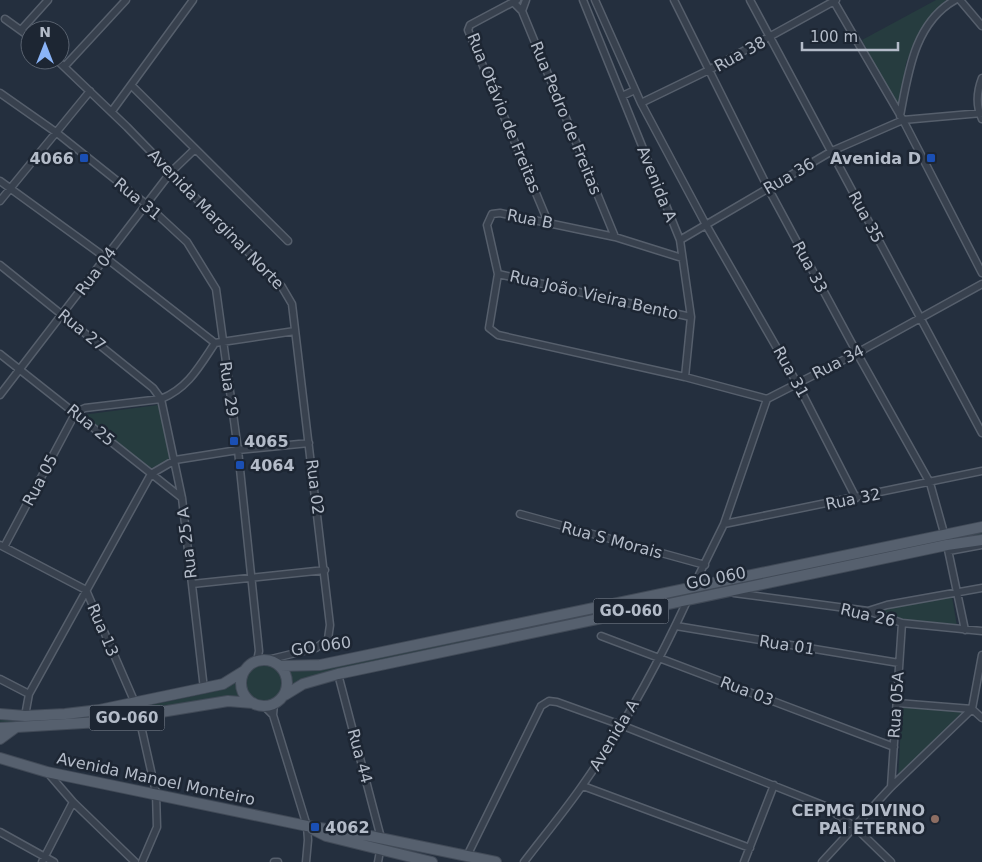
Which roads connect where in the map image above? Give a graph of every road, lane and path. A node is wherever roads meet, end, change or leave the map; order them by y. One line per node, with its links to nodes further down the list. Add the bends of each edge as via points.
1 (48, 0): 15 (street)
2 (126, 0): 19 (street)
3 (193, 0): 23 (street)
4 (526, 0): 13 (street)
5 (583, 0): 27 (street, Avenida A)
6 (595, 0): 24 (street, Avenida A)
7 (674, 0): 21 (street, Rua 33)
8 (750, 0): 18 (street, Rua 35)
9 (834, 0): 18 (street, Rua 38); 31 (street)
10 (955, 0): 31 (street, via 922,34 909,68)
11 (960, 0): 16 (street)
12 (515, 1): 13 (street, Rua Pedro de Freitas); 42 (street, Rua Otávio de Freitas, via 470,25 468,30)
13 (522, 11): 44 (street, Rua Pedro de Freitas)
14 (5, 19): 17 (street)
15 (30, 20)
16 (982, 26)
17 (20, 29)
18 (771, 37): 21 (street, Rua 38); 35 (street, Rua 35)
19 (70, 61)
20 (69, 70): 25 (street, Avenida Marginal Norte)
21 (709, 70): 28 (street, Rua 38); 39 (street, Rua 33)
22 (982, 78): 30 (street, via 979,85)
23 (131, 85): 29 (street); 34 (street)
24 (635, 90): 27 (street); 28 (street, Avenida A)
25 (90, 91): 29 (street, Avenida Marginal Norte); 33 (street)
26 (0, 93): 33 (street, Rua 31)
27 (622, 96): 45 (street, Avenida A)
28 (641, 103): 43 (street, Avenida A)
29 (112, 111): 36 (street, Avenida Marginal Norte)
30 (980, 112): 31 (street, Rua 36); 32 (street)
31 (901, 118): 35 (street, Rua 36); 51 (street)
32 (982, 119)
33 (57, 133): 38 (street); 41 (street, Rua 31)
34 (195, 148): 36 (street, Rua 04); 46 (street)
35 (832, 151): 39 (street, Rua 36); 55 (street, Rua 35)
36 (171, 172): 41 (street, Rua 04); 56 (street, Avenida Marginal Norte, via 282,286 292,304)
37 (0, 181): 38 (street, Rua 29)
38 (10, 188): 40 (street); 47 (street, Rua 29)
39 (768, 188): 43 (street, Rua 36); 59 (street, Rua 33)
40 (0, 201)
41 (146, 204): 47 (street, Rua 04); 57 (street, Rua 31, via 186,242 216,289)
42 (548, 222): 44 (street, Rua B); 50 (street, Rua B, via 492,214 486,225)
43 (705, 223): 45 (street, Rua 36); 63 (street, Rua 31)
44 (616, 237): 48 (street, Rua B)
45 (680, 240): 48 (street, Avenida A)
46 (288, 242)
47 (106, 258): 53 (street, Rua 04); 58 (street, Rua 29)
48 (682, 258): 54 (street, Avenida A)
49 (0, 265): 53 (street, Rua 27)
50 (498, 274): 54 (street, Rua João Vieira Bento); 62 (street, Rua B, via 490,328 498,335)
51 (982, 274)
52 (982, 284): 55 (street, Rua 34)
53 (63, 315): 61 (street, Rua 04); 65 (street, Rua 27)
54 (691, 317): 62 (street, Avenida A)
55 (920, 317): 59 (street, Rua 34); 68 (street, Rua 35)
56 (296, 332): 57 (street); 69 (street, Avenida Marginal Norte)
57 (223, 342): 58 (street, Rua 29); 70 (street, Rua 29)
58 (215, 343): 65 (street, via 181,389)
59 (857, 353): 63 (street, Rua 34); 74 (street, Rua 33)
60 (0, 354): 61 (street, Rua 25)
61 (20, 370): 64 (street, Rua 04); 67 (street, Rua 25)
62 (685, 377): 66 (street)
63 (798, 383): 66 (street, Rua 34); 76 (street, Rua 31)
64 (0, 395)
65 (161, 399): 67 (street, via 85,408); 71 (street, Rua 25 A)
66 (767, 399): 78 (street)
67 (76, 412): 73 (street, Rua 25); 83 (street, Rua 05)
68 (982, 433)
69 (309, 443): 70 (street, Rua 02); 86 (street, Rua 02)
70 (238, 450): 71 (street, Rua 02); 87 (street, Rua 29)
71 (175, 460): 73 (street, Rua 02); 75 (street, Rua 25 A)
72 (982, 471): 74 (street, Rua 32)
73 (151, 474): 75 (street, Rua 25); 91 (street)
74 (930, 483): 76 (street, Rua 32); 80 (street, Rua 33)
75 (182, 498): 88 (street, Rua 25 A)
76 (856, 498): 78 (street, Rua 32)
77 (520, 514): 85 (street, Rua S Morais)
78 (724, 524): 85 (street)
79 (982, 527): 80 (main road, GO 060 / GO-060)
80 (944, 534): 89 (main road, GO 060 / GO-060)
81 (982, 540): 84 (main road, GO 060 / GO-060)
82 (982, 545): 84 (street)
83 (2, 546): 91 (street, Rua 13)
84 (948, 548): 92 (main road, GO 060 / GO-060); 93 (street)
85 (704, 565): 89 (street)
86 (325, 570): 87 (street); 103 (street, Rua 02, via 330,625 328,639 316,648)
87 (252, 578): 88 (street); 103 (street, Rua 29)
88 (192, 584): 108 (street, Rua 25 A)
89 (694, 585): 103 (main road, GO 060 / GO-060, via 320,665)
90 (982, 588): 93 (street)
91 (86, 590): 109 (street); 111 (street, Rua 13)
92 (725, 591): 94 (main road, GO 060 / GO-060); 95 (street, Rua 26)
93 (958, 592): 95 (street); 98 (street)
94 (688, 598): 97 (street, Avenida A); 106 (main road, GO 060 / GO-060)
95 (868, 611): 96 (street, Rua 26)
96 (902, 622): 98 (street, Rua 26); 104 (street, Rua 05A)
97 (676, 626): 102 (street, Avenida A); 104 (street, Rua 01)
98 (965, 630): 99 (street, Rua 26)
99 (982, 632)
100 (601, 636): 102 (street, Rua 03)
101 (982, 655): 115 (street)
102 (659, 658): 120 (street, Avenida A); 124 (street, Rua 03)
103 (269, 660): 105 (main road, GO-060); 110 (main road, via 286,675 288,682)
104 (899, 663): 113 (street, Rua 05A)
105 (244, 671): 108 (main road, GO-060, via 223,684); 112 (main road, via 241,686)
106 (338, 674): 110 (main road, GO 060 / GO-060, via 303,684); 136 (street, Rua 44)
107 (0, 679): 109 (street)
108 (204, 689): 111 (main road, GO-060)
109 (29, 694): 117 (street)
110 (284, 695): 114 (main road, GO-060)
111 (135, 703): 117 (main road, GO-060, via 65,714)
112 (253, 703): 114 (main road, GO-060); 118 (main road, GO-060, via 228,701)
113 (897, 703): 115 (street); 124 (street, Rua 05A)
114 (271, 709): 132 (street)
115 (972, 709): 119 (street); 129 (street)
116 (0, 714): 117 (main road, GO-060)
117 (25, 716)
118 (139, 717): 122 (main road, GO-060); 130 (street)
119 (982, 718)
120 (621, 725): 127 (street); 128 (street, Avenida A); 141 (street, via 557,702 549,701 541,706)
121 (0, 728): 122 (main road, GO-060)
122 (15, 728): 123 (main road)
123 (0, 739)
124 (894, 747): 129 (street, Rua 05A)
125 (0, 758): 126 (main road, Avenida Manoel Monteiro)
126 (47, 772): 130 (main road, Avenida Manoel Monteiro); 131 (street)
127 (774, 785): 133 (street, via 825,806); 138 (street)
128 (582, 786): 138 (street); 152 (street, Avenida A)
129 (891, 787): 133 (street)
130 (156, 793): 132 (main road, Avenida Manoel Monteiro); 145 (street, via 157,827)
131 (73, 802): 140 (street); 144 (street)
132 (306, 826): 135 (main road, Avenida Manoel Monteiro); 137 (main road, Avenida Manoel Monteiro, via 326,836); 148 (street)
133 (855, 827): 154 (street); 155 (street)
134 (0, 832): 140 (street)
135 (370, 836): 136 (main road, Avenida Manoel Monteiro); 137 (main road)
136 (381, 838): 141 (main road, Avenida Manoel Monteiro)
137 (367, 847): 139 (main road, Avenida Manoel Monteiro)
138 (750, 848): 153 (street)
139 (380, 851): 142 (main road, Avenida Manoel Monteiro); 149 (street)
140 (43, 859): 143 (street)
141 (466, 859): 151 (main road, Avenida Manoel Monteiro)
142 (421, 861): 150 (main road, Avenida Manoel Monteiro)
143 (54, 862)
144 (135, 862)
145 (142, 862)
146 (274, 862): 147 (street)
147 (278, 862)
148 (306, 862)
149 (378, 862)
150 (432, 862)
151 (496, 862)
152 (524, 862)
153 (744, 862)
154 (822, 862)
155 (891, 862)

